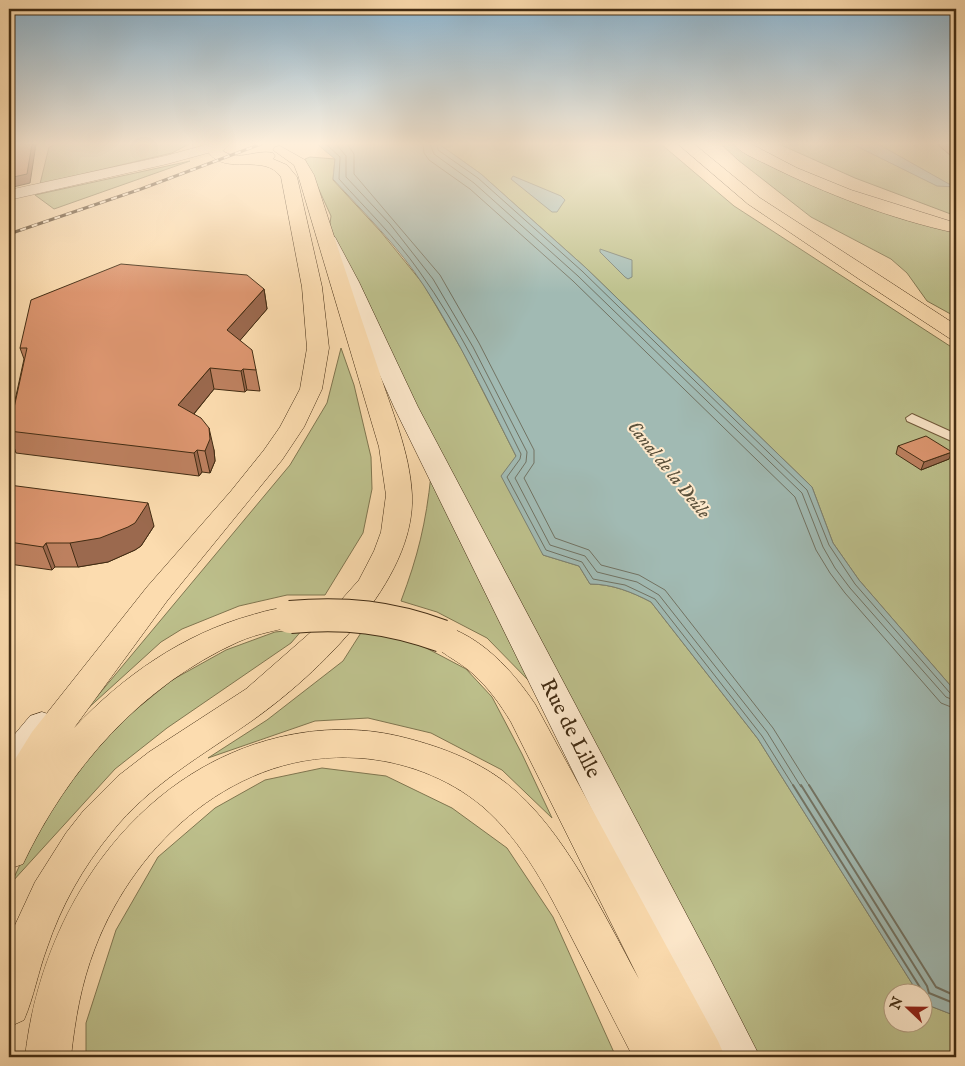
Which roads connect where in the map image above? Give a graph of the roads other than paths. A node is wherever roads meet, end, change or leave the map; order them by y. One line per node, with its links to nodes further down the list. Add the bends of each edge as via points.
1 (293, 194): 12 (main road, via 312,287 318,348 315,373 303,406 283,441)
2 (312, 194): 6 (main road)
3 (745, 194): 7 (main road)
4 (846, 194): 5 (main road)
5 (956, 228)
6 (328, 240): 16 (main road, via 396,462 399,507 395,532 385,557 354,609 281,679 141,779 92,828 49,894 16,971); 20 (street, Rue de Lille, via 403,401)
7 (866, 274): 8 (main road); 9 (main road)
8 (956, 327)
9 (956, 334)
10 (912, 418): 11 (lane)
11 (956, 440)
12 (157, 594): 13 (street); 14 (main road, via 44,742)
13 (9, 766)
14 (9, 800)
15 (9, 852): 19 (main road, bridge, via 40,796 65,762 111,713 153,678 191,653 229,634 290,617 370,615 415,625 442,636 479,659 512,693)
16 (9, 1005)
17 (48, 1057): 18 (main road, via 60,990 73,948 112,876 160,818 190,792 254,758 286,748 345,742 388,746 439,762 493,794 521,820 575,902)
18 (657, 1057)
19 (702, 1057)
20 (737, 1057)

